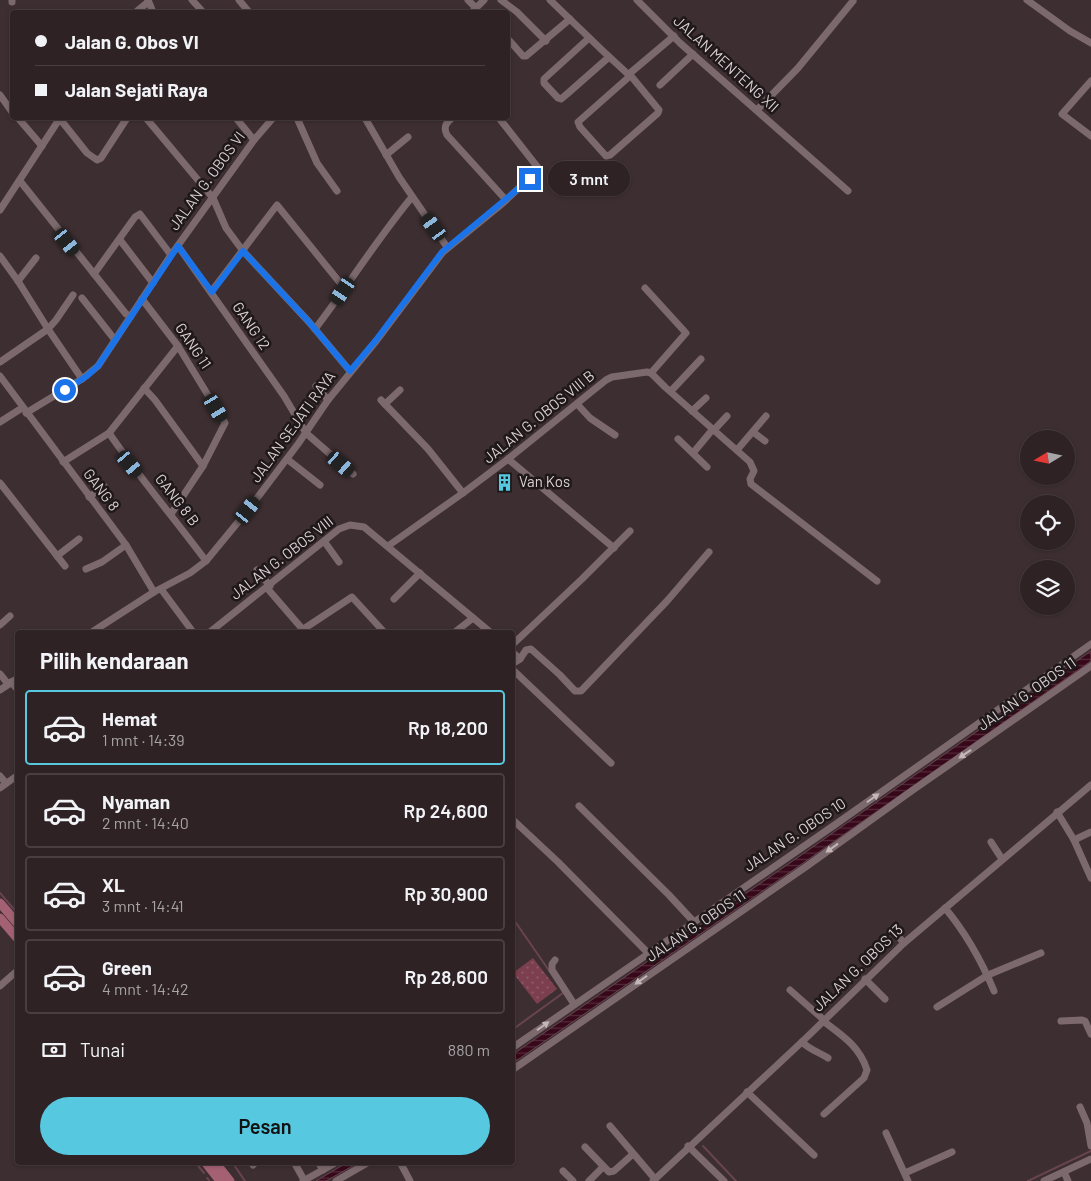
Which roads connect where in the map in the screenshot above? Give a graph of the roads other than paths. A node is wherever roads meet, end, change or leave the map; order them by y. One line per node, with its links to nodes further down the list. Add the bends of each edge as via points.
1 (192, 0): 12 (street)
2 (239, 0): 13 (street)
3 (468, 0): 14 (street)
4 (484, 0): 14 (street)
5 (501, 0): 19 (street)
6 (550, 0): 15 (street)
7 (638, 0): 16 (street, JALAN MENTENG XII)
8 (1027, 0): 20 (street)
9 (148, 1): 11 (street)
10 (853, 1): 28 (street, via 798,68)
11 (138, 10)
12 (200, 10)
13 (247, 10)
14 (474, 10)
15 (570, 19): 17 (street); 19 (street)
16 (674, 36): 21 (street, JALAN MENTENG XII); 23 (street)
17 (589, 38): 22 (street); 22 (street, via 544,79 558,98 561,99)
18 (510, 41): 19 (street, via 525,56)
19 (546, 41)
20 (1091, 43)
21 (693, 54): 25 (street); 28 (street, JALAN MENTENG XII)
22 (610, 57): 23 (street)
23 (630, 75): 23 (street, via 659,112 606,156 578,122)
24 (1091, 81): 40 (street, via 1062,114)
25 (660, 85)
26 (0, 95): 27 (street)
27 (10, 109)
28 (757, 110): 47 (street, JALAN MENTENG XII)
29 (20, 120): 43 (street)
30 (59, 120): 43 (street)
31 (62, 120): 32 (street, via 97,160)
32 (126, 120)
33 (148, 120): 49 (street)
34 (238, 120): 42 (street)
35 (270, 120): 42 (street, JALAN G. OBOS VI)
36 (299, 120): 46 (street, via 317,163)
37 (366, 120): 44 (street)
38 (450, 120): 50 (street, via 445,131)
39 (501, 120): 50 (street, JALAN SEJATI RAYA, via 539,169)
40 (1091, 136)
41 (408, 137): 44 (street)
42 (254, 140): 49 (street, JALAN G. OBOS VI)
43 (42, 146): 45 (street)
44 (386, 155): 48 (street)
45 (20, 181): 51 (street); 59 (street)
46 (337, 191)
47 (848, 191)
48 (412, 197): 54 (street); 63 (street, via 384,231)
49 (212, 198): 53 (street, JALAN G. OBOS VI); 55 (street, via 226,228)
50 (506, 200): 54 (street, JALAN SEJATI RAYA)
51 (1, 207)
52 (120, 240): 56 (street, via 140,214); 59 (street); 61 (street)
53 (178, 246): 56 (street, JALAN G. OBOS VI); 64 (street, GANG 12)
54 (447, 247): 75 (street, JALAN SEJATI RAYA)
55 (243, 251): 63 (street, via 277,205); 64 (street); 70 (street)
56 (171, 255): 61 (street, JALAN G. OBOS VI)
57 (0, 256): 60 (street)
58 (36, 258): 60 (street)
59 (94, 274): 68 (street)
60 (18, 281): 69 (street)
61 (153, 283): 67 (street, JALAN G. OBOS VI)
62 (645, 288): 76 (street, via 686,333)
63 (345, 289): 70 (street)
64 (212, 292): 94 (street, GANG 12)
65 (72, 295): 69 (street)
66 (82, 298): 71 (street)
67 (142, 300): 68 (street, JALAN G. OBOS VI); 72 (street, GANG 11)
68 (131, 316): 71 (street, JALAN G. OBOS VI)
69 (48, 329): 74 (street); 78 (street)
70 (315, 329): 75 (street)
71 (115, 340): 78 (street, JALAN G. OBOS VI, via 98,366)
72 (178, 346): 80 (street); 103 (street, GANG 11, via 225,423)
73 (701, 359): 82 (street)
74 (0, 362)
75 (350, 371): 84 (street, JALAN SEJATI RAYA)
76 (651, 373): 82 (street); 85 (street, JALAN G. OBOS VIII B, via 612,377)
77 (0, 376): 86 (street, GANG 8)
78 (82, 379): 86 (street, JALAN G. OBOS VI)
79 (316, 386): 84 (street)
80 (144, 388): 92 (street); 103 (street)
81 (400, 390): 109 (street, via 383,402)
82 (671, 391): 87 (street)
83 (706, 398): 87 (street)
84 (328, 400): 94 (street, JALAN SEJATI RAYA)
85 (578, 404): 95 (street, via 590,418); 101 (street, JALAN G. OBOS VIII B)
86 (24, 410): 90 (street, JALAN G. OBOS VI); 102 (street, GANG 8)
87 (692, 411): 91 (street)
88 (727, 416): 91 (street)
89 (766, 416): 93 (street)
90 (0, 422)
91 (714, 430): 98 (street); 99 (street)
92 (109, 432): 102 (street); 111 (street, GANG 8 B, via 130,464)
93 (753, 432): 97 (street); 98 (street)
94 (306, 433): 100 (street, JALAN SEJATI RAYA); 105 (street, GANG 12)
95 (615, 435)
96 (678, 439): 99 (street)
97 (765, 441)
98 (737, 450): 126 (street, via 752,465 751,484)
99 (692, 453): 104 (street)
100 (287, 459): 107 (street); 120 (street, JALAN SEJATI RAYA)
101 (508, 459): 109 (street, JALAN G. OBOS VIII B); 117 (street)
102 (63, 462): 110 (street, GANG 8)
103 (203, 466): 111 (street, GANG 11)
104 (707, 466)
105 (353, 474)
106 (0, 483): 119 (street)
107 (320, 485)
108 (104, 486): 110 (street)
109 (464, 493): 116 (street, JALAN G. OBOS VIII B)
110 (89, 497): 115 (street, GANG 8)
111 (171, 514): 120 (street, GANG 8 B)
112 (630, 531): 117 (street)
113 (79, 539): 119 (street)
114 (324, 541): 116 (street, JALAN G. OBOS VIII, via 342,527 357,525); 121 (street); 127 (street, JALAN G. OBOS VIII)
115 (126, 545): 123 (street); 128 (street, GANG 8)
116 (388, 546): 125 (street, JALAN G. OBOS VIII)
117 (614, 548): 141 (street)
118 (709, 552): 144 (street, via 667,601 579,692 533,650 526,650)
119 (57, 556): 122 (street)
120 (206, 561): 128 (street, JALAN SEJATI RAYA)
121 (340, 562)
122 (65, 566)
123 (86, 569)
124 (257, 570): 127 (street)
125 (420, 573): 129 (street); 131 (street, JALAN G. OBOS VIII)
126 (877, 581)
127 (268, 587): 135 (street, JALAN G. OBOS VIII); 136 (street)
128 (158, 590): 133 (street, JALAN SEJATI RAYA); 134 (street, GANG 8)
129 (394, 599)
130 (10, 616): 132 (street)
131 (473, 618): 139 (street); 140 (street, JALAN G. OBOS VIII)
132 (0, 625)
133 (95, 630)
134 (191, 630)
135 (213, 630)
136 (300, 630)
137 (305, 630): 138 (street, via 352,597)
138 (382, 630)
139 (458, 630)
140 (488, 630)
141 (515, 642)
142 (1091, 644): 168 (street, JALAN G. OBOS 10, one-way to 142)
143 (515, 655): 144 (street)
144 (520, 659): 145 (street)
145 (515, 662)
146 (1091, 666): 190 (street, JALAN G. OBOS 11, one-way to 190)
147 (515, 672): 151 (street)
148 (0, 674): 149 (street)
149 (12, 681): 150 (street)
150 (0, 690)
151 (612, 763)
152 (0, 776): 155 (street)
153 (15, 777): 155 (street)
154 (1091, 785): 157 (street, JALAN G. OBOS 13)
155 (3, 786)
156 (578, 806): 168 (street)
157 (1057, 812): 160 (street); 162 (street, JALAN G. OBOS 13)
158 (515, 822): 173 (street)
159 (1091, 832): 160 (street)
160 (1074, 840): 163 (street)
161 (991, 842): 162 (street)
162 (1002, 859): 165 (street, JALAN G. OBOS 13)
163 (1091, 878)
164 (0, 903): 167 (main road)
165 (945, 908): 171 (street, JALAN G. OBOS 13); 176 (street)
166 (0, 918): 170 (main road)
167 (15, 920)
168 (694, 922): 173 (street, JALAN G. OBOS 10)
169 (892, 929): 171 (street)
170 (15, 936)
171 (904, 943): 177 (street, JALAN G. OBOS 13)
172 (1041, 953): 176 (street)
173 (649, 954): 182 (street, JALAN G. OBOS 10)
174 (555, 960): 182 (street, via 552,970)
175 (15, 973): 178 (street)
176 (988, 976): 180 (street); 183 (street)
177 (865, 979): 181 (street); 184 (street, JALAN G. OBOS 13)
178 (0, 986)
179 (790, 990): 184 (street)
180 (994, 991)
181 (885, 999)
182 (574, 1004): 188 (street, JALAN G. OBOS 10, one-way to 182)
183 (937, 1007)
184 (824, 1020): 187 (street, JALAN G. OBOS 13); 193 (street, via 853,1044 867,1070 864,1078)
185 (1061, 1021): 186 (street, via 1085,1021)
186 (1091, 1034)
187 (802, 1042): 189 (street); 191 (street, JALAN G. OBOS 13)
188 (515, 1046)
189 (828, 1058)
190 (515, 1068)
191 (747, 1092): 196 (street, JALAN G. OBOS 13); 201 (street)
192 (1080, 1107): 197 (street)
193 (824, 1114)
194 (610, 1126): 200 (street)
195 (886, 1133): 214 (street)
196 (688, 1146): 215 (street, JALAN G. OBOS 13); 223 (street)
197 (1091, 1146)
198 (585, 1148): 210 (street)
199 (952, 1152): 214 (street)
200 (633, 1154): 210 (street, via 614,1171 609,1172); 215 (street)
201 (814, 1155)
202 (1091, 1159): 213 (street)
203 (207, 1165): 216 (main road)
204 (220, 1165): 217 (main road)
205 (295, 1165): 218 (street)
206 (320, 1165): 211 (street)
207 (332, 1165): 211 (street)
208 (364, 1165): 219 (street)
209 (402, 1165): 220 (street)
210 (603, 1167): 222 (street)
211 (323, 1170): 218 (street)
212 (562, 1171): 221 (street)
213 (1064, 1172): 225 (street); 226 (street)
214 (905, 1173): 224 (street)
215 (654, 1180)
216 (220, 1181)
217 (230, 1181)
218 (303, 1181)
219 (336, 1181)
220 (410, 1181)
221 (573, 1181)
222 (589, 1181)
223 (724, 1181)
224 (908, 1181)
225 (1045, 1181)
226 (1068, 1181)

